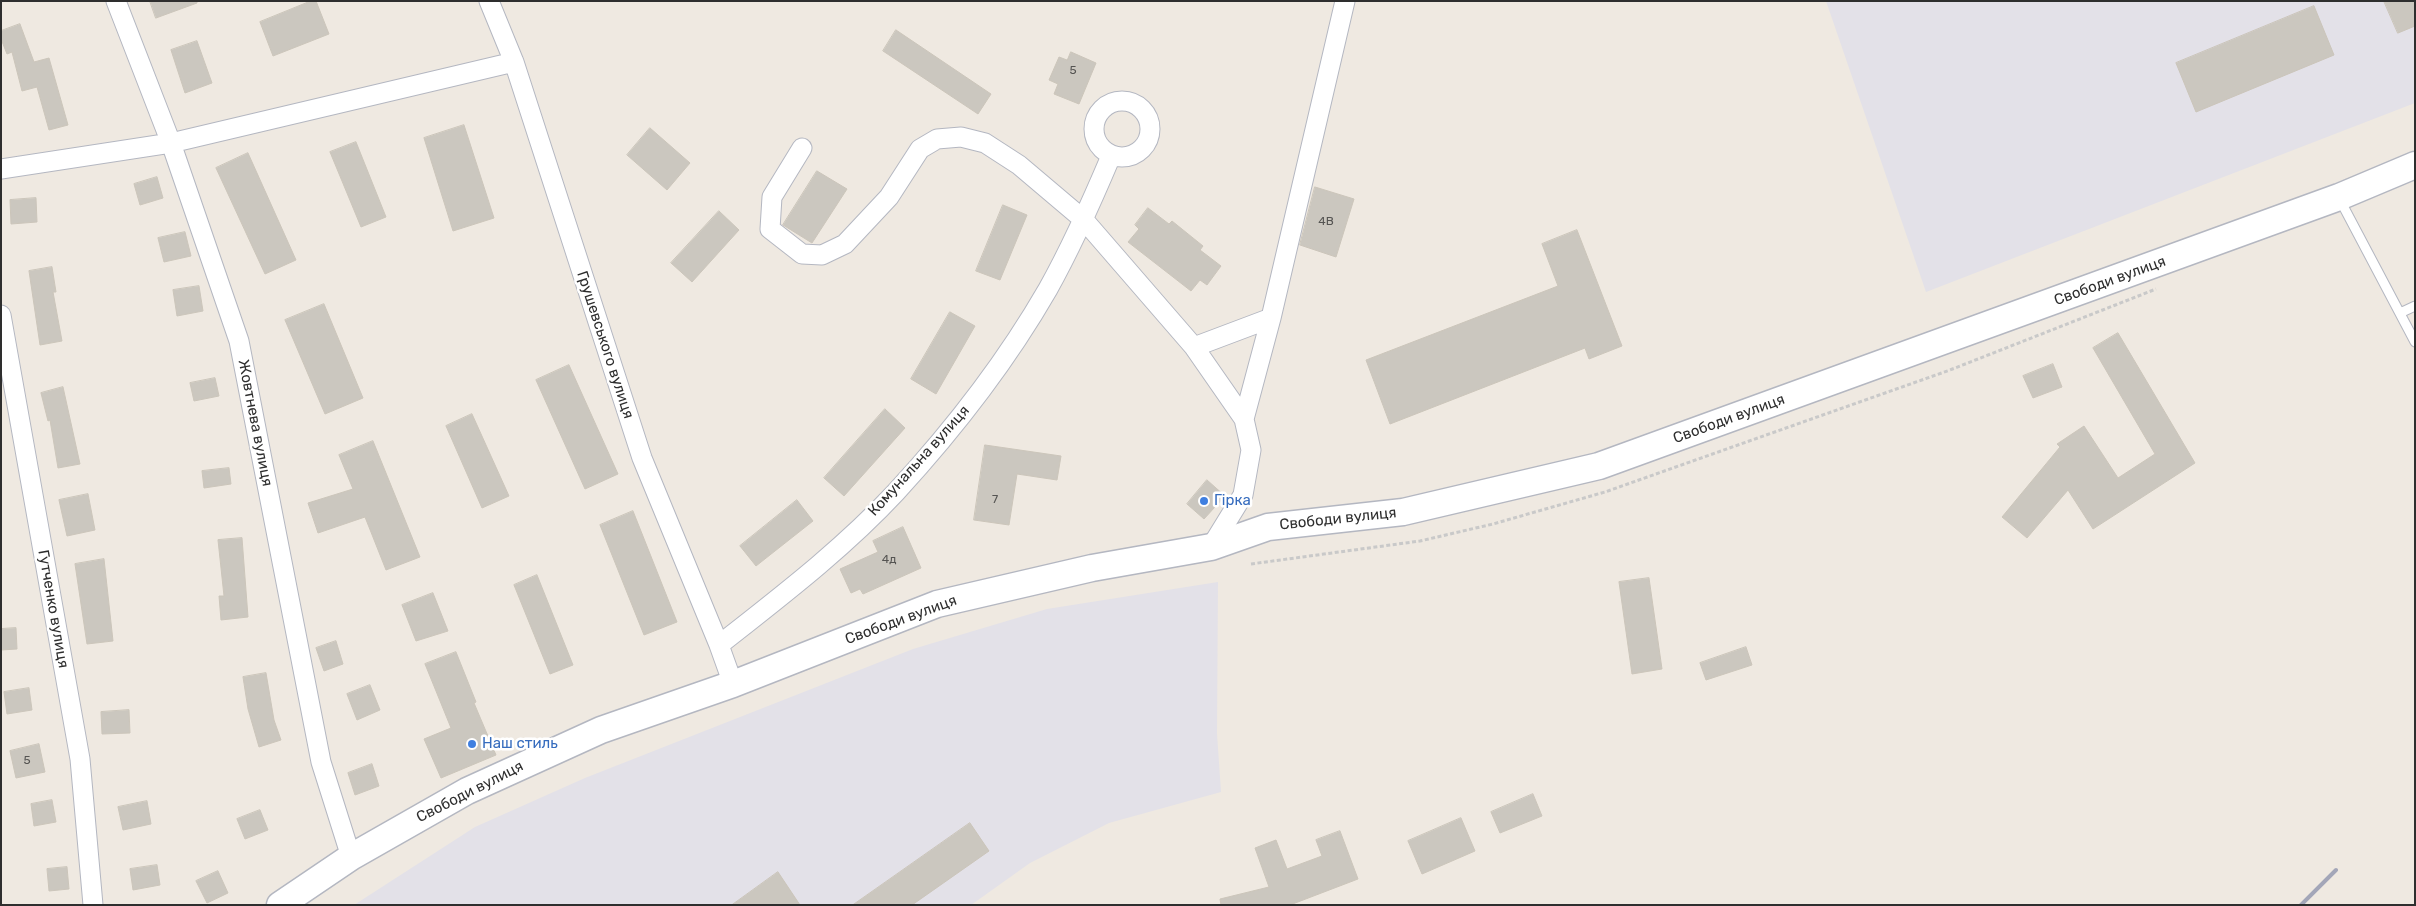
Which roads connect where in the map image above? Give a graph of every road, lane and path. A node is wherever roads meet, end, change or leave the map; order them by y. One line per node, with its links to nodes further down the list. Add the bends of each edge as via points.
1 (116, 1): 5 (street, Жовтнева вулиця)
2 (489, 1): 4 (street, Грушевського вулиця)
3 (1344, 1): 15 (street)
4 (514, 62): 5 (street); 20 (street, Грушевського вулиця, via 642,458)
5 (171, 143): 9 (street); 22 (street, Жовтнева вулиця, via 239,341 321,762)
6 (802, 148): 11 (street, via 772,197 770,229 802,254 822,255 845,244 889,197 920,149 937,139 961,137 986,143 1019,164)
7 (1111, 156): 11 (street, Комунальна вулиця)
8 (2415, 165): 10 (main road, Свободи вулиця)
9 (1, 169)
10 (2339, 197): 13 (lane); 19 (main road, Свободи вулиця, via 1599,466 1403,512 1268,527)
11 (1084, 220): 17 (street); 20 (street, Комунальна вулиця, via 1043,296 961,418 895,493 820,564)
12 (2415, 306): 13 (lane)
13 (2400, 313): 16 (lane)
14 (1, 315): 23 (street, Гутченко вулиця, via 80,759)
15 (1271, 318): 17 (street); 18 (street)
16 (2415, 342)
17 (1194, 347): 18 (street)
18 (1244, 420): 19 (street, via 1251,450 1243,496)
19 (1211, 547): 21 (main road, Свободи вулиця, via 1092,568 937,604)
20 (719, 646): 21 (street, Грушевського вулиця)
21 (733, 684): 22 (main road, Свободи вулиця, via 601,730 467,790)
22 (351, 857): 24 (main road, Свободи вулиця)
23 (93, 905)
24 (280, 905)

